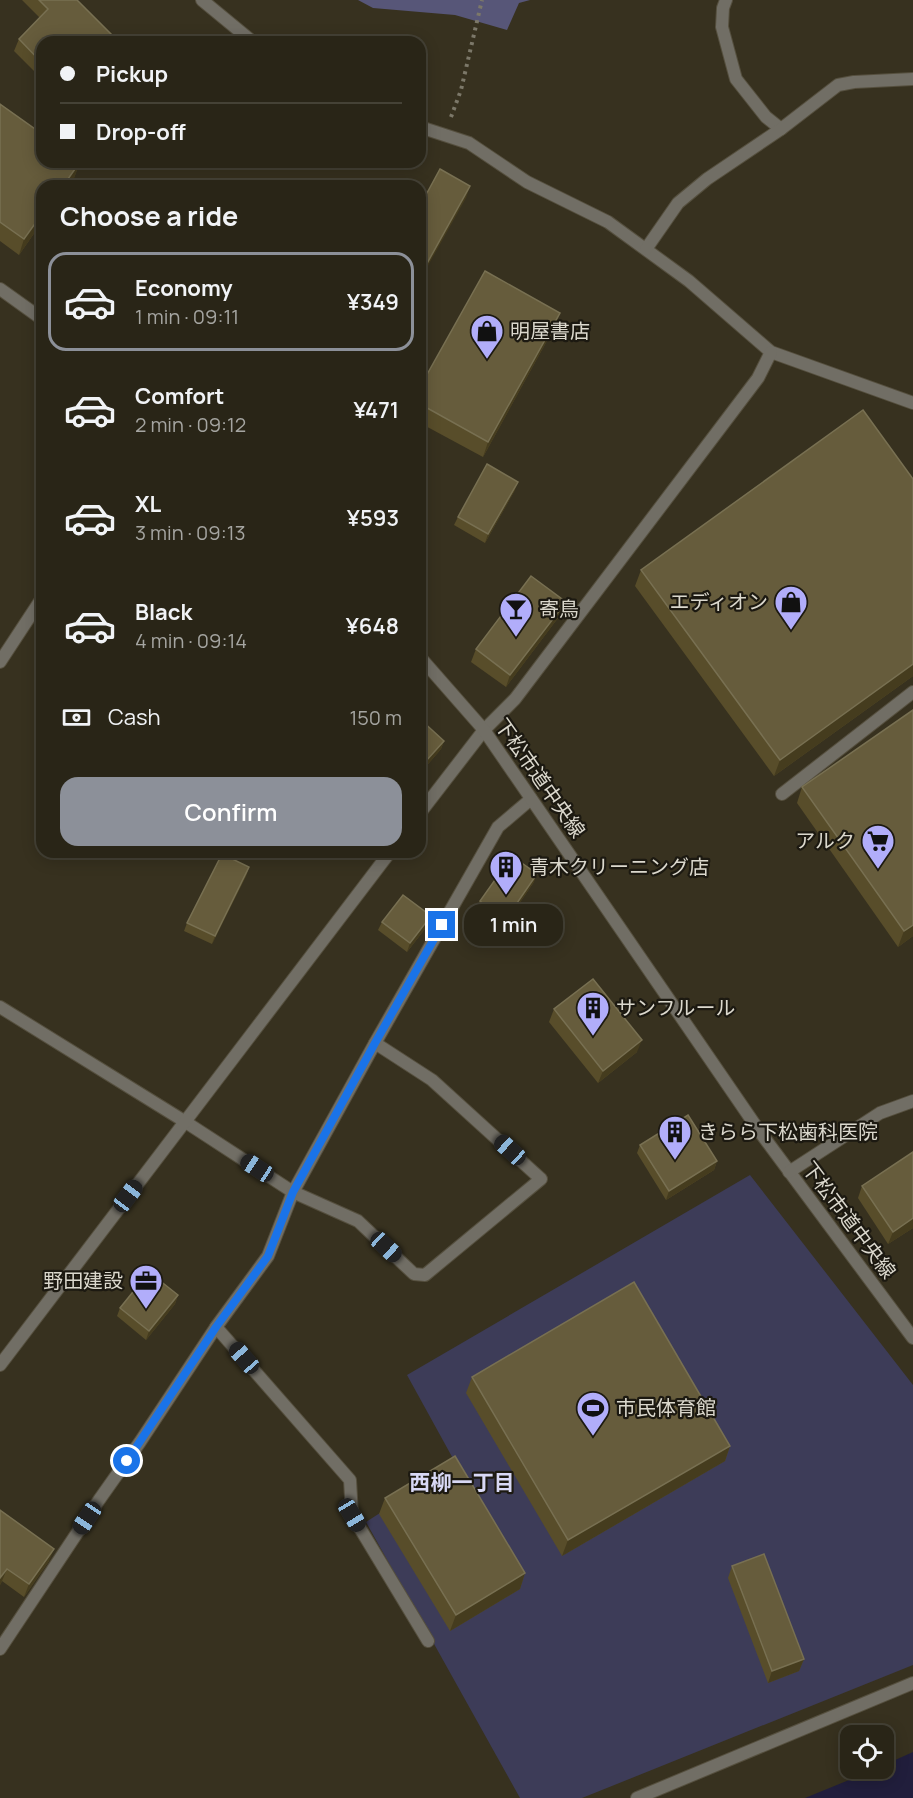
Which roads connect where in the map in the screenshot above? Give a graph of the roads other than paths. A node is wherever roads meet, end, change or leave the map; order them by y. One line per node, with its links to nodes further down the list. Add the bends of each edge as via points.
1 (202, 0): 3 (street)
2 (726, 0): 6 (street, via 722,27 736,79 766,117)
3 (246, 36)
4 (913, 79): 6 (street, via 838,86)
5 (426, 129): 7 (street, via 470,143 527,182 608,222)
6 (781, 129): 7 (street, via 678,203)
7 (646, 249): 10 (street)
8 (0, 289): 9 (street)
9 (36, 315)
10 (771, 352): 11 (street); 16 (street, via 758,378 515,699)
11 (913, 403)
12 (36, 607): 13 (street)
13 (0, 662)
14 (426, 664): 16 (street, 下松市道中央線)
15 (913, 692): 17 (street)
16 (484, 730): 18 (street, 下松市道中央線); 19 (street)
17 (782, 794)
18 (531, 800): 22 (street, via 498,828); 25 (street, 下松市道中央線)
19 (426, 805)
20 (385, 858): 24 (street)
21 (0, 1007): 24 (street)
22 (375, 1043): 26 (street); 26 (street, via 432,1080 542,1179 425,1275 414,1274 358,1221)
23 (913, 1101): 25 (street, via 880,1113)
24 (184, 1121): 26 (street); 29 (street)
25 (789, 1172): 28 (street, 下松市道中央線)
26 (293, 1192): 27 (street, via 268,1256)
27 (216, 1327): 30 (street, via 350,1480 352,1515); 31 (street)
28 (913, 1338)
29 (0, 1365)
30 (428, 1641)
31 (0, 1649)
32 (913, 1683): 33 (street)
33 (637, 1798)

